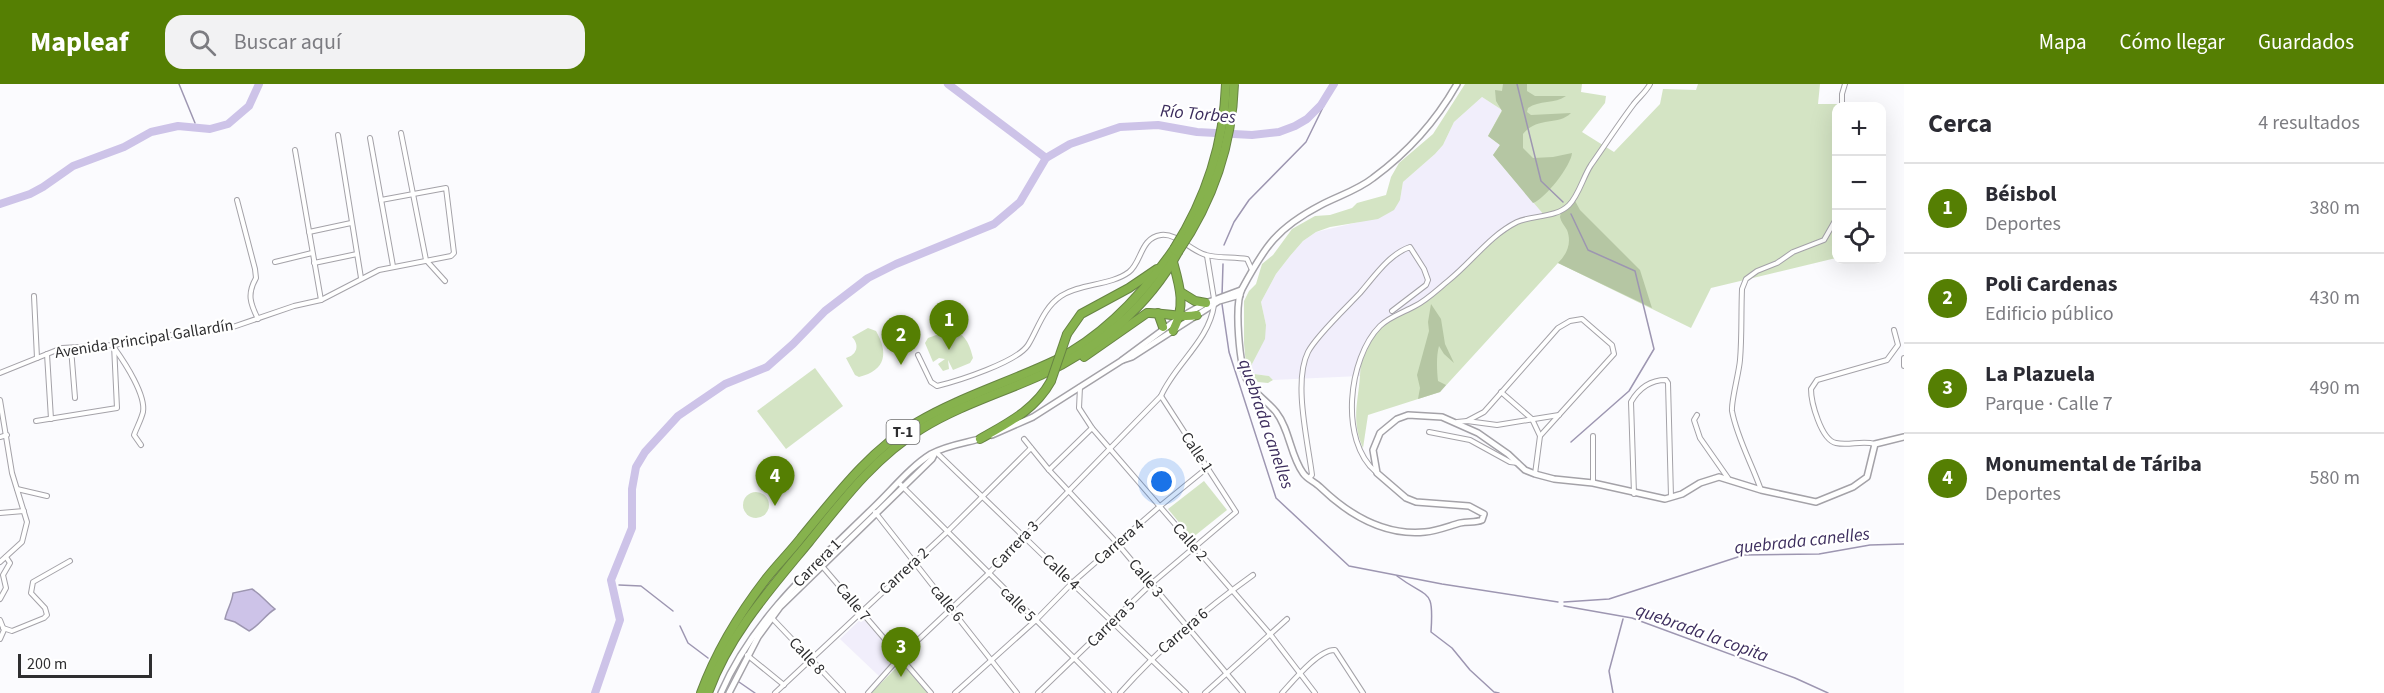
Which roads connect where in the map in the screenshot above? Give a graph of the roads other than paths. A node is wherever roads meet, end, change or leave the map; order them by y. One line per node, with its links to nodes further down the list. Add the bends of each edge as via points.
1 (1226, 84): 17 (highway, T-1, bridge, via 1213,165)
2 (1234, 84): 17 (highway, T-1, bridge, via 1220,168 1198,221)
3 (1457, 84): 27 (street, via 1431,124 1392,162 1372,179 1285,226 1268,245)
4 (1650, 84): 82 (street, via 1614,131 1569,205 1517,222 1484,245 1418,305 1382,324 1369,338 1358,365 1351,403 1362,456)
5 (1845, 84): 6 (street)
6 (1842, 102)
7 (401, 133): 11 (street)
8 (338, 135): 14 (street)
9 (370, 138): 13 (street)
10 (294, 150): 16 (street)
11 (412, 194): 13 (street); 21 (street); 21 (street, Avenida Principal Gallardín, via 446,189 454,249 451,256)
12 (237, 200): 39 (street, via 255,269 250,300)
13 (381, 200): 26 (street)
14 (351, 223): 16 (street); 19 (street)
15 (1832, 226): 89 (street, via 1824,240 1757,271 1746,279 1742,290 1740,360 1732,411)
16 (309, 232): 18 (street)
17 (1176, 251): 23 (highway, T-1); 25 (highway, T-1)
18 (312, 252): 22 (street); 24 (street)
19 (357, 254): 24 (street); 28 (street)
20 (1207, 256): 27 (street, via 1247,259); 34 (street); 46 (street, via 1173,237 1153,238 1141,250 1132,270 1079,288 1053,303 1019,356 950,383 933,384)
21 (426, 260): 26 (street, Avenida Principal Gallardín); 29 (street)
22 (275, 262)
23 (1173, 262): 30 (highway); 52 (highway, T-1, via 1137,308 1106,335 1078,355)
24 (314, 263): 33 (street)
25 (1164, 264): 72 (highway, bridge, via 1087,310 1067,334 1045,393 1029,409); 135 (highway, T-1, via 1135,301 1083,344 1058,359 939,411 885,445 766,579 727,636)
26 (393, 266): 28 (street, Avenida Principal Gallardín)
27 (1253, 272): 31 (street)
28 (361, 278): 33 (street, Avenida Principal Gallardín)
29 (445, 281)
30 (1182, 293): 34 (highway, via 1195,301); 38 (highway)
31 (1240, 293): 34 (street); 84 (street, via 1243,374 1275,412 1298,465)
32 (34, 296): 47 (street)
33 (321, 300): 39 (street, Avenida Principal Gallardín)
34 (1214, 301): 37 (street); 38 (street); 55 (street, Carrera 3, via 1206,331)
35 (1392, 311): 84 (street, via 1428,280 1410,247 1399,250 1309,351 1302,384)
36 (1158, 313): 38 (highway); 40 (highway); 52 (highway, via 1139,317 1070,364)
37 (1197, 315): 38 (highway); 42 (street)
38 (1179, 318): 40 (street); 42 (highway)
39 (258, 319): 43 (street, Avenida Principal Gallardín, via 227,329 153,337)
40 (1163, 327): 49 (street)
41 (1894, 330): 74 (street, via 1898,345 1887,360 1817,380 1810,389 1821,428 1829,439 1835,443)
42 (1173, 331): 49 (street)
43 (115, 346): 44 (street, Avenida Principal Gallardín); 60 (street, via 117,408); 75 (street, via 143,404 134,435)
44 (71, 348): 45 (street, Avenida Principal Gallardín); 56 (street)
45 (47, 354): 47 (street, Avenida Principal Gallardín); 60 (street)
46 (918, 355)
47 (37, 358): 51 (street, Avenida Principal Gallardín)
48 (1904, 358): 50 (street)
49 (1121, 361): 53 (street)
50 (1904, 366)
51 (0, 373)
52 (1028, 381): 136 (highway, T-1, via 930,423 872,469 758,606)
53 (1080, 387): 65 (street, Calle 2, via 1079,408); 72 (street, via 1019,425)
54 (1501, 392): 59 (street, via 1558,328 1580,318 1612,345 1614,354); 61 (street); 63 (street, via 1484,412)
55 (1161, 396): 77 (street, Carrera 3); 80 (street, Calle 1)
56 (75, 398)
57 (0, 400): 67 (street)
58 (1697, 415): 85 (street, via 1694,420 1698,434)
59 (1559, 416): 61 (street); 68 (street)
60 (51, 419): 62 (street)
61 (1532, 419): 63 (street, via 1497,425); 68 (street)
62 (36, 421)
63 (1467, 421): 64 (street)
64 (1456, 422): 79 (street, via 1495,444); 82 (street, via 1422,414 1397,419 1377,438 1372,457)
65 (1092, 428): 77 (street, Calle 2); 81 (street)
66 (1430, 432): 79 (street, via 1470,440)
67 (7, 435): 71 (street); 88 (street)
68 (1540, 436): 83 (street)
69 (1593, 436): 86 (street)
70 (1904, 436): 74 (street)
71 (0, 437)
72 (980, 439): 78 (street)
73 (1024, 439): 76 (street, Calle 3)
74 (1875, 444): 89 (street, via 1867,477 1823,501)
75 (141, 445)
76 (1031, 448): 81 (street, Calle 3); 93 (street, Carrera 2)
77 (1109, 449): 90 (street, Carrera 3); 95 (street, Calle 2)
78 (936, 452): 87 (street, Carrera 1); 93 (street, Calle 4)
79 (1518, 464): 83 (street)
80 (1207, 468): 95 (street, Carrera 4); 96 (street, Calle 1)
81 (1049, 470): 90 (street, Calle 3)
82 (1377, 473): 84 (street, via 1406,498 1469,506 1485,518 1426,532 1388,530 1349,512)
83 (1535, 474): 86 (street)
84 (1310, 477)
85 (1728, 478): 89 (street); 94 (street, via 1710,478)
86 (1593, 483): 91 (street)
87 (901, 485): 98 (street, Carrera 1); 100 (street, calle 5)
88 (18, 489): 92 (street); 97 (street)
89 (1761, 490)
90 (1068, 491): 101 (street, Carrera 3); 102 (street, Calle 3)
91 (1634, 494): 94 (street); 94 (street, via 1631,402 1647,385 1666,380)
92 (47, 496)
93 (980, 497): 100 (street, Carrera 2); 101 (street, Calle 4)
94 (1671, 498)
95 (1159, 507): 102 (street, Carrera 4); 103 (street, Calle 2)
96 (1234, 507): 103 (street, Carrera 5, via 1236,512)
97 (24, 511): 99 (street); 104 (street, via 27,522 22,542)
98 (875, 511): 106 (street, calle 6); 108 (street, Carrera 1)
99 (0, 513)
100 (947, 532): 106 (street, Carrera 2); 109 (street, calle 5)
101 (1023, 537): 109 (street, Carrera 3); 111 (street, Calle 4)
102 (1117, 543): 111 (street, Carrera 4); 112 (street, Calle 3)
103 (1193, 547): 112 (street, Carrera 5); 113 (street, Calle 2)
104 (6, 557): 107 (street); 114 (street, via 10,563 3,575 6,588)
105 (70, 561): 123 (street, via 31,586 31,594 45,608 44,618 12,631)
106 (913, 561): 115 (street, calle 6); 116 (street, Carrera 2)
107 (0, 562)
108 (820, 564): 116 (street, Calle 7); 117 (street, Carrera 1)
109 (988, 574): 115 (street, Carrera 3); 120 (street, calle 5)
110 (1253, 575): 113 (street, Carrera 6)
111 (1073, 582): 120 (street, Carrera 4); 121 (street, Calle 4)
112 (1151, 584): 121 (street, Carrera 5); 122 (street, Calle 3)
113 (1231, 591): 122 (street, Carrera 6); 124 (street, Calle 2)
114 (0, 599)
115 (952, 607): 127 (street, Carrera 3); 130 (street, calle 6)
116 (860, 611): 127 (street, Calle 7); 129 (street, Carrera 2)
117 (770, 616): 126 (street, Carrera 1); 129 (street, Calle 8)
118 (1287, 618): 124 (street)
119 (0, 620): 123 (street)
120 (1035, 621): 130 (street, Carrera 4); 131 (street, calle 5)
121 (1112, 621): 128 (street, Calle 4); 131 (street, Carrera 5)
122 (1186, 626): 128 (street, Carrera 6); 133 (street, Calle 3)
123 (3, 628): 125 (street)
124 (1270, 634): 132 (street, Calle 2); 133 (street)
125 (0, 639)
126 (745, 654): 134 (street); 137 (street, Carrera 1, via 730,672); 138 (street, Carrera 1)
127 (900, 657): 141 (street, Carrera 3); 142 (street, Calle 7)
128 (1151, 659): 147 (street, Carrera 6); 148 (street, Calle 4)
129 (811, 660): 134 (street, Carrera 2); 140 (street, Calle 8)
130 (992, 660): 143 (street, Carrera 4); 144 (street, calle 6)
131 (1074, 660): 145 (street, Carrera 5); 146 (street, calle 5)
132 (1301, 672): 151 (street); 152 (street, Calle 2); 153 (street, via 1324,652 1335,650)
133 (1226, 673): 149 (street); 150 (street, Calle 3)
134 (783, 685): 139 (street, Carrera 2)
135 (701, 693)
136 (708, 693)
137 (721, 693)
138 (729, 693)
139 (775, 693)
140 (843, 693)
141 (868, 693)
142 (931, 693)
143 (955, 693)
144 (1017, 693)
145 (1038, 693)
146 (1109, 693)
147 (1120, 693)
148 (1186, 693)
149 (1205, 693)
150 (1243, 693)
151 (1282, 693)
152 (1315, 693)
153 (1363, 693)

